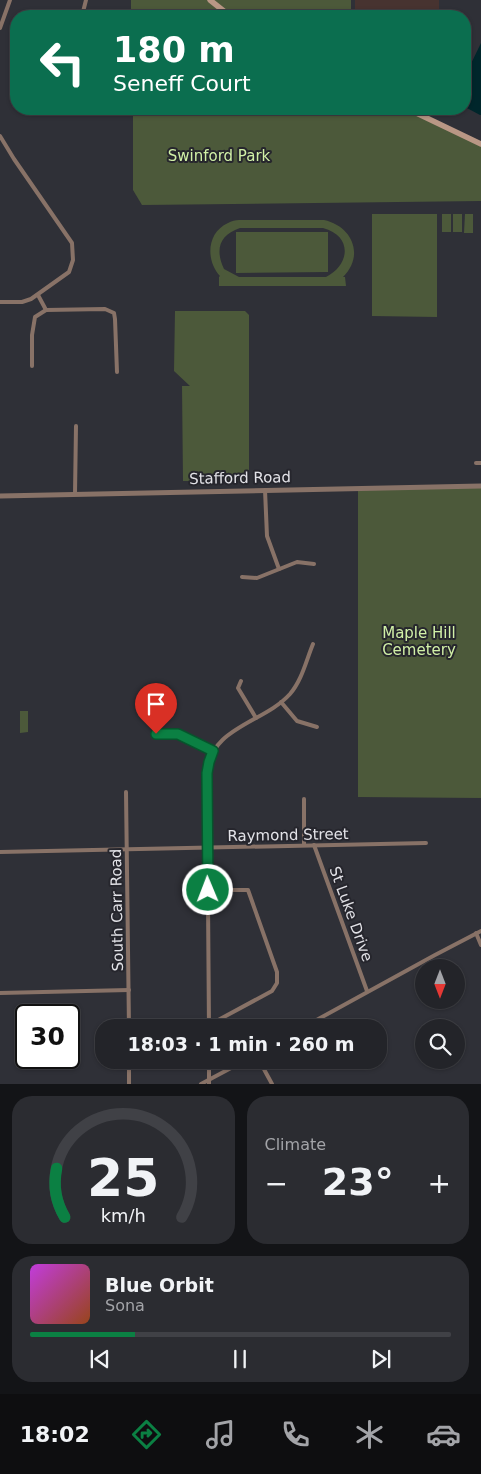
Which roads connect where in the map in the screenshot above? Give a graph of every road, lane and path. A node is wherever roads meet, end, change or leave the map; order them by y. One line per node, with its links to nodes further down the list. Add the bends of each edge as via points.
1 (10, 0): 4 (street)
2 (210, 0): 5 (main road)
3 (0, 5): 4 (street)
4 (7, 7): 6 (street)
5 (222, 10)
6 (0, 28)
7 (421, 115): 9 (main road)
8 (0, 136): 10 (street, via 73,247 69,272)
9 (481, 144)
10 (38, 295): 11 (street, via 22,302); 12 (street)
11 (0, 302)
12 (46, 310): 13 (street, via 35,318); 14 (street, via 105,309 114,313)
13 (32, 366)
14 (117, 372)
15 (76, 426): 18 (street)
16 (481, 486): 17 (street, Stafford Road)
17 (265, 490): 18 (street, Stafford Road); 21 (street, via 266,536)
18 (75, 494): 19 (street, Stafford Road)
19 (0, 496)
20 (314, 564): 21 (street, via 297,562)
21 (279, 569): 22 (street, via 257,578)
22 (242, 577)
23 (312, 644): 25 (street, via 301,677)
24 (241, 680): 26 (street, via 238,688)
25 (281, 702): 26 (street); 27 (street, via 297,721)
26 (256, 718): 29 (street, via 222,739)
27 (317, 727)
28 (156, 734): 29 (street, via 178,734)
29 (213, 751): 35 (street, via 207,773)
30 (126, 792): 36 (street, South Carr Road)
31 (304, 799): 34 (street)
32 (426, 843): 33 (street, Raymond Street)
33 (314, 845): 34 (street, Raymond Street); 42 (street, St Luke Drive)
34 (304, 846): 35 (street, Raymond Street)
35 (207, 848): 36 (street, Raymond Street); 38 (street)
36 (127, 849): 37 (street, Raymond Street); 41 (street, South Carr Road)
37 (0, 852)
38 (208, 890): 45 (street); 46 (street, via 248,890 278,976 276,986 267,994)
39 (479, 932): 40 (street); 42 (street)
40 (481, 945)
41 (129, 990): 43 (street); 44 (street, South Carr Road)
42 (367, 991): 47 (street)
43 (0, 993)
44 (129, 1019)
45 (209, 1019)
46 (222, 1019)
47 (318, 1019)
48 (129, 1069): 53 (street)
49 (209, 1069): 52 (street)
50 (231, 1069): 52 (street)
51 (264, 1069): 55 (street)
52 (209, 1082): 54 (street)
53 (129, 1084)
54 (201, 1084)
55 (272, 1084)

